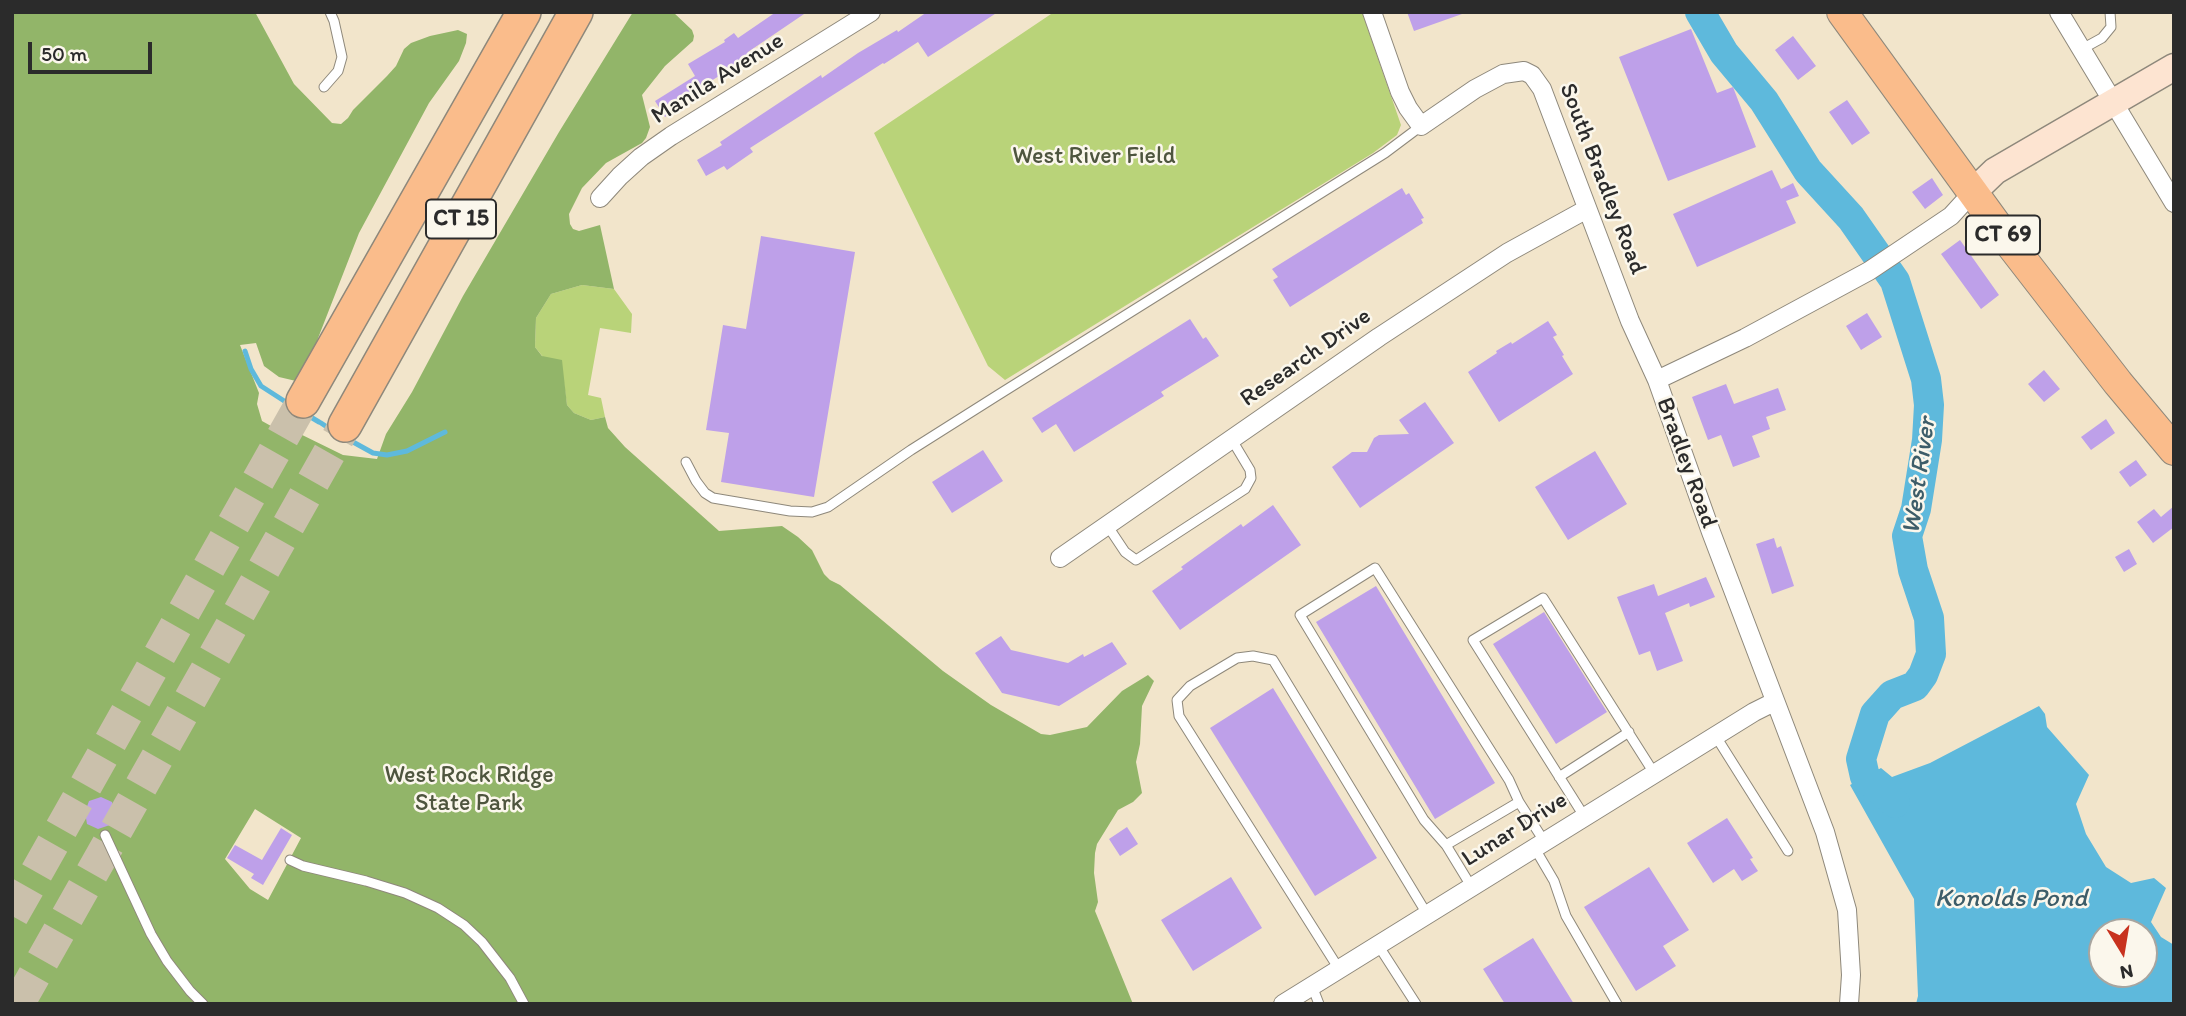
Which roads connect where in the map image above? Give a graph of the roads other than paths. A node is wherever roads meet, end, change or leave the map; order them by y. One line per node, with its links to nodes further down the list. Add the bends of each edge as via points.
1 (330, 12): 11 (lane, via 342,57 338,71)
2 (524, 12): 19 (highway, CT 15)
3 (576, 12): 20 (highway, CT 15)
4 (871, 12): 15 (street, Manila Avenue, via 671,136 641,157)
5 (1372, 12): 13 (street, via 1400,92)
6 (1842, 12): 14 (main road, CT 69)
7 (2059, 12): 9 (street)
8 (2110, 12): 9 (lane, via 2111,27)
9 (2082, 49): 12 (street)
10 (2174, 67): 12 (street, Bradley Road)
11 (324, 87)
12 (2114, 101): 14 (street, Bradley Road, via 1995,171); 16 (street)
13 (1420, 126): 17 (street, South Bradley Road, via 1493,79 1524,71 1542,89); 23 (lane, via 1385,153 976,408 828,507 790,511 713,498)
14 (1972, 193): 18 (street, Bradley Road, via 1951,216 1870,271); 22 (main road, CT 69)
15 (600, 198)
16 (2174, 203)
17 (1587, 209): 18 (street, South Bradley Road); 21 (street, Research Drive, via 1507,253)
18 (1657, 380): 26 (street, Bradley Road)
19 (303, 401)
20 (345, 425)
21 (1232, 440): 24 (street, Research Drive); 24 (lane, via 1250,470 1245,489 1136,560)
22 (2174, 450)
23 (686, 462)
24 (1107, 525): 25 (street, Research Drive)
25 (1060, 558)
26 (1774, 702): 28 (street, Lunar Drive); 49 (street, Bradley Road, via 1843,891 1850,931)
27 (1629, 732): 29 (lane); 30 (lane); 30 (lane, via 1543,598 1473,640)
28 (1715, 736): 29 (street, Lunar Drive); 36 (lane)
29 (1654, 773): 32 (street, Lunar Drive)
30 (1559, 777): 32 (lane)
31 (1519, 802): 34 (lane); 35 (lane); 35 (lane, via 1375,568 1300,615 1424,820)
32 (1584, 816): 34 (street, Lunar Drive)
33 (105, 835): 43 (lane, via 151,934)
34 (1539, 844): 38 (street, Lunar Drive); 48 (lane, via 1566,916)
35 (1447, 845): 38 (lane)
36 (1788, 851)
37 (289, 860): 44 (lane, via 405,893 438,908 482,942)
38 (1471, 886): 39 (street, Lunar Drive)
39 (1427, 914): 40 (street, Lunar Drive); 41 (lane, via 1273,660 1237,658 1190,686 1177,700 1179,716)
40 (1378, 945): 41 (street, Lunar Drive); 47 (lane)
41 (1339, 969): 42 (street, Lunar Drive)
42 (1312, 986): 45 (street, Lunar Drive); 46 (lane)
43 (203, 1004)
44 (524, 1004)
45 (1283, 1004)
46 (1319, 1004)
47 (1416, 1004)
48 (1617, 1004)
49 (1849, 1004)

